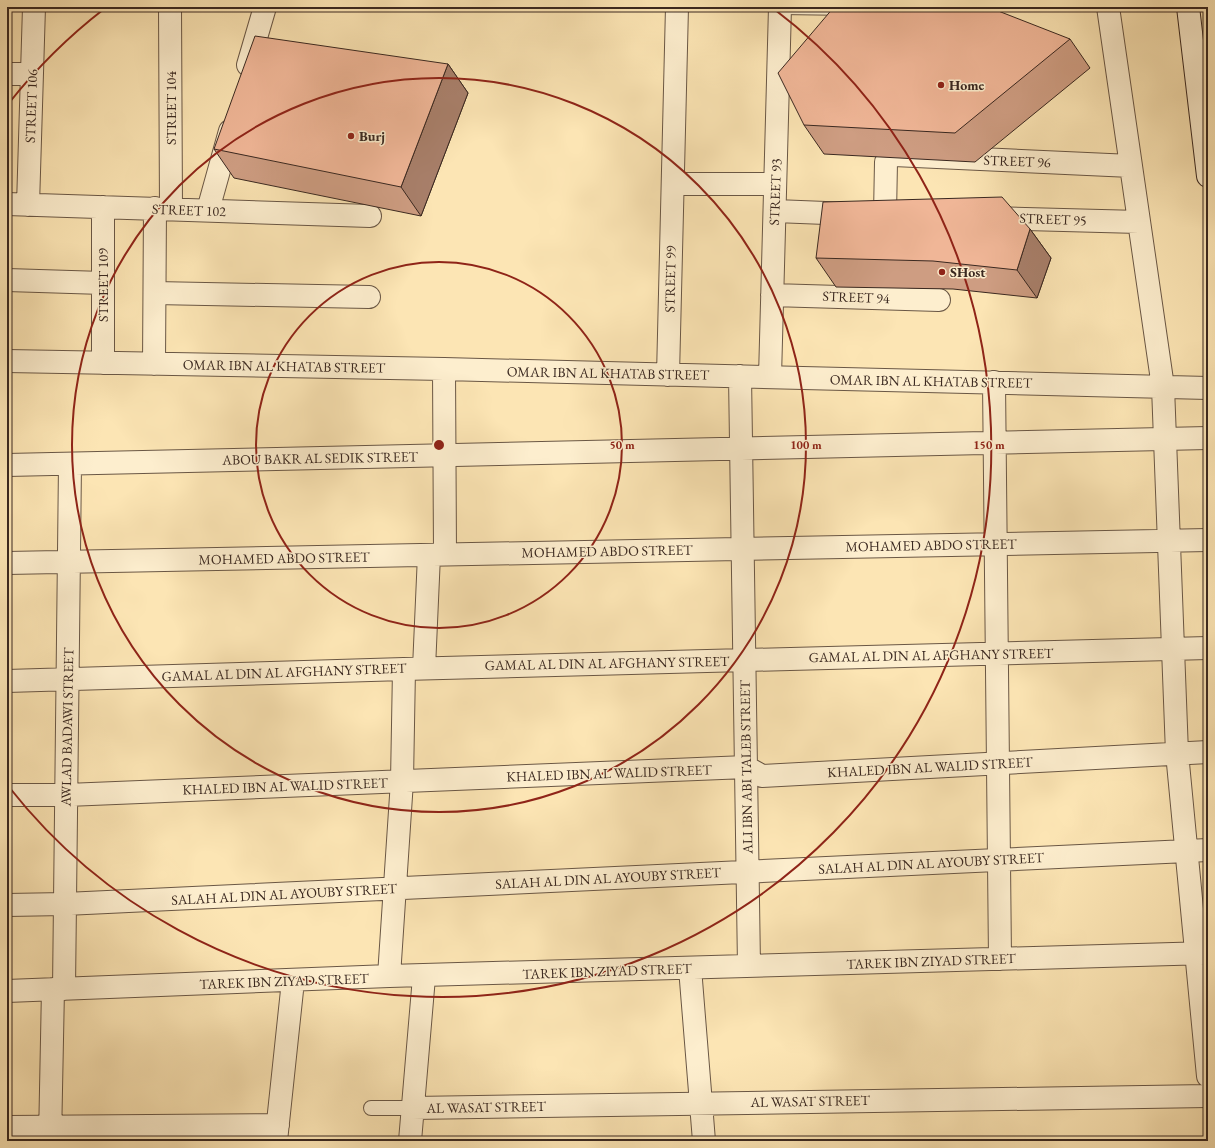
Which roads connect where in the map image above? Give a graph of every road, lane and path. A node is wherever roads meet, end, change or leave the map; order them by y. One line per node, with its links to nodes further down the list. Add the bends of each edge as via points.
1 (34, 7): 10 (street, STREET 106)
2 (170, 7): 21 (street, STREET 104)
3 (265, 7): 11 (street)
4 (677, 7): 17 (street, STREET 99)
5 (780, 7): 8 (lane); 18 (street, STREET 93)
6 (1108, 7): 15 (street)
7 (1188, 7): 16 (street)
8 (866, 8)
9 (7, 74): 10 (street)
10 (32, 74): 19 (street, STREET 106)
11 (242, 84)
12 (234, 114): 22 (street)
13 (982, 136): 14 (street)
14 (981, 159): 15 (street, STREET 96); 24 (street, STREET 96, via 891,157 886,162)
15 (1131, 166): 28 (street)
16 (1208, 176)
17 (673, 184): 18 (street); 39 (street, STREET 99)
18 (776, 184): 23 (street, STREET 93)
19 (18, 205): 20 (street, STREET 102)
20 (103, 207): 21 (street, STREET 102); 30 (street, STREET 109)
21 (163, 209): 22 (street, STREET 102); 31 (street, STREET 104)
22 (208, 210): 26 (street, STREET 102)
23 (774, 211): 24 (street); 32 (street, STREET 93)
24 (885, 214): 25 (street)
25 (908, 215)
26 (370, 216)
27 (972, 217): 28 (street, STREET 95)
28 (1139, 222): 43 (street)
29 (7, 280): 30 (street)
30 (103, 283): 36 (street, STREET 109)
31 (155, 293): 33 (street); 37 (street, STREET 104)
32 (772, 295): 34 (street, STREET 94); 41 (street, STREET 93)
33 (369, 297)
34 (939, 300)
35 (7, 361): 36 (street, OMAR IBN AL KHATAB STREET)
36 (103, 363): 37 (street, OMAR IBN AL KHATAB STREET)
37 (154, 364): 38 (street, OMAR IBN AL KHATAB STREET)
38 (444, 369): 39 (street, OMAR IBN AL KHATAB STREET); 49 (street)
39 (668, 375): 40 (street, OMAR IBN AL KHATAB STREET)
40 (740, 376): 41 (street, OMAR IBN AL KHATAB STREET); 48 (street, ALI IBN ABI TALEB STREET)
41 (770, 377): 42 (street, OMAR IBN AL KHATAB STREET)
42 (994, 382): 43 (street, OMAR IBN AL KHATAB STREET); 47 (street)
43 (1163, 387): 44 (street, OMAR IBN AL KHATAB STREET); 45 (street)
44 (1208, 388)
45 (1165, 438): 46 (street, ABOU BAKR AL SEDIK STREET); 47 (street, ABOU BAKR AL SEDIK STREET); 52 (street)
46 (1208, 438)
47 (995, 442): 48 (street, ABOU BAKR AL SEDIK STREET); 54 (street)
48 (742, 448): 49 (street, ABOU BAKR AL SEDIK STREET); 55 (street, ALI IBN ABI TALEB STREET)
49 (445, 455): 50 (street, ABOU BAKR AL SEDIK STREET); 56 (street)
50 (70, 464): 51 (street, ABOU BAKR AL SEDIK STREET); 57 (street, AWLAD BADAWI STREET)
51 (7, 465)
52 (1169, 540): 53 (street, MOHAMED ABDO STREET); 54 (street, MOHAMED ABDO STREET); 60 (street)
53 (1208, 540)
54 (996, 544): 55 (street, MOHAMED ABDO STREET); 61 (street)
55 (743, 549): 56 (street, MOHAMED ABDO STREET); 62 (street, ALI IBN ABI TALEB STREET)
56 (437, 555): 57 (street, MOHAMED ABDO STREET); 63 (street)
57 (69, 562): 58 (street, MOHAMED ABDO STREET); 64 (street, AWLAD BADAWI STREET)
58 (7, 563)
59 (1208, 648): 60 (street, GAMAL AL DIN AL AFGHANY STREET)
60 (1173, 649): 61 (street, GAMAL AL DIN AL AFGHANY STREET); 67 (street)
61 (997, 653): 62 (street, GAMAL AL DIN AL AFGHANY STREET); 68 (street)
62 (744, 660): 63 (street, GAMAL AL DIN AL AFGHANY STREET); 69 (street, ALI IBN ABI TALEB STREET)
63 (414, 668): 64 (street, GAMAL AL DIN AL AFGHANY STREET); 70 (street)
64 (68, 678): 65 (street, GAMAL AL DIN AL AFGHANY STREET); 72 (street, AWLAD BADAWI STREET)
65 (7, 681)
66 (1208, 752): 67 (street, KHALED IBN AL WALID STREET)
67 (1178, 753): 68 (street, KHALED IBN AL WALID STREET); 73 (street)
68 (998, 763): 69 (street, KHALED IBN AL WALID STREET, via 762,776); 75 (street)
69 (746, 767): 70 (street, KHALED IBN AL WALID STREET); 76 (street, ALI IBN ABI TALEB STREET)
70 (402, 781): 72 (street, KHALED IBN AL WALID STREET); 77 (street)
71 (7, 795): 72 (street, KHALED IBN AL WALID STREET)
72 (67, 795): 78 (street, AWLAD BADAWI STREET)
73 (1187, 850): 74 (street, SALAH AL DIN AL AYOUBY STREET); 75 (street, SALAH AL DIN AL AYOUBY STREET); 80 (street)
74 (1208, 850)
75 (999, 860): 76 (street, SALAH AL DIN AL AYOUBY STREET); 81 (street)
76 (748, 872): 77 (street, SALAH AL DIN AL AYOUBY STREET); 82 (street, ALI IBN ABI TALEB STREET)
77 (394, 888): 78 (street, SALAH AL DIN AL AYOUBY STREET); 84 (street)
78 (65, 904): 79 (street, SALAH AL DIN AL AYOUBY STREET); 87 (street, AWLAD BADAWI STREET)
79 (7, 905)
80 (1202, 953): 81 (street, TAREK IBN ZIYAD STREET); 89 (street)
81 (1000, 959): 82 (street, TAREK IBN ZIYAD STREET)
82 (749, 966): 83 (street, TAREK IBN ZIYAD STREET)
83 (690, 968): 85 (street, TAREK IBN ZIYAD STREET); 91 (street)
84 (389, 976): 85 (street, TAREK IBN ZIYAD STREET); 86 (street, TAREK IBN ZIYAD STREET)
85 (424, 977): 93 (street)
86 (293, 981): 87 (street, TAREK IBN ZIYAD STREET); 95 (street)
87 (59, 989): 88 (street, TAREK IBN ZIYAD STREET); 96 (street, AWLAD BADAWI STREET)
88 (7, 991)
89 (1208, 1076)
90 (1208, 1096): 91 (street, AL WASAT STREET)
91 (701, 1102): 93 (street, AL WASAT STREET); 98 (street)
92 (372, 1108): 93 (lane)
93 (413, 1108): 97 (street)
94 (7, 1127): 96 (street)
95 (277, 1133): 96 (street)
96 (51, 1134)
97 (410, 1141)
98 (704, 1141)

